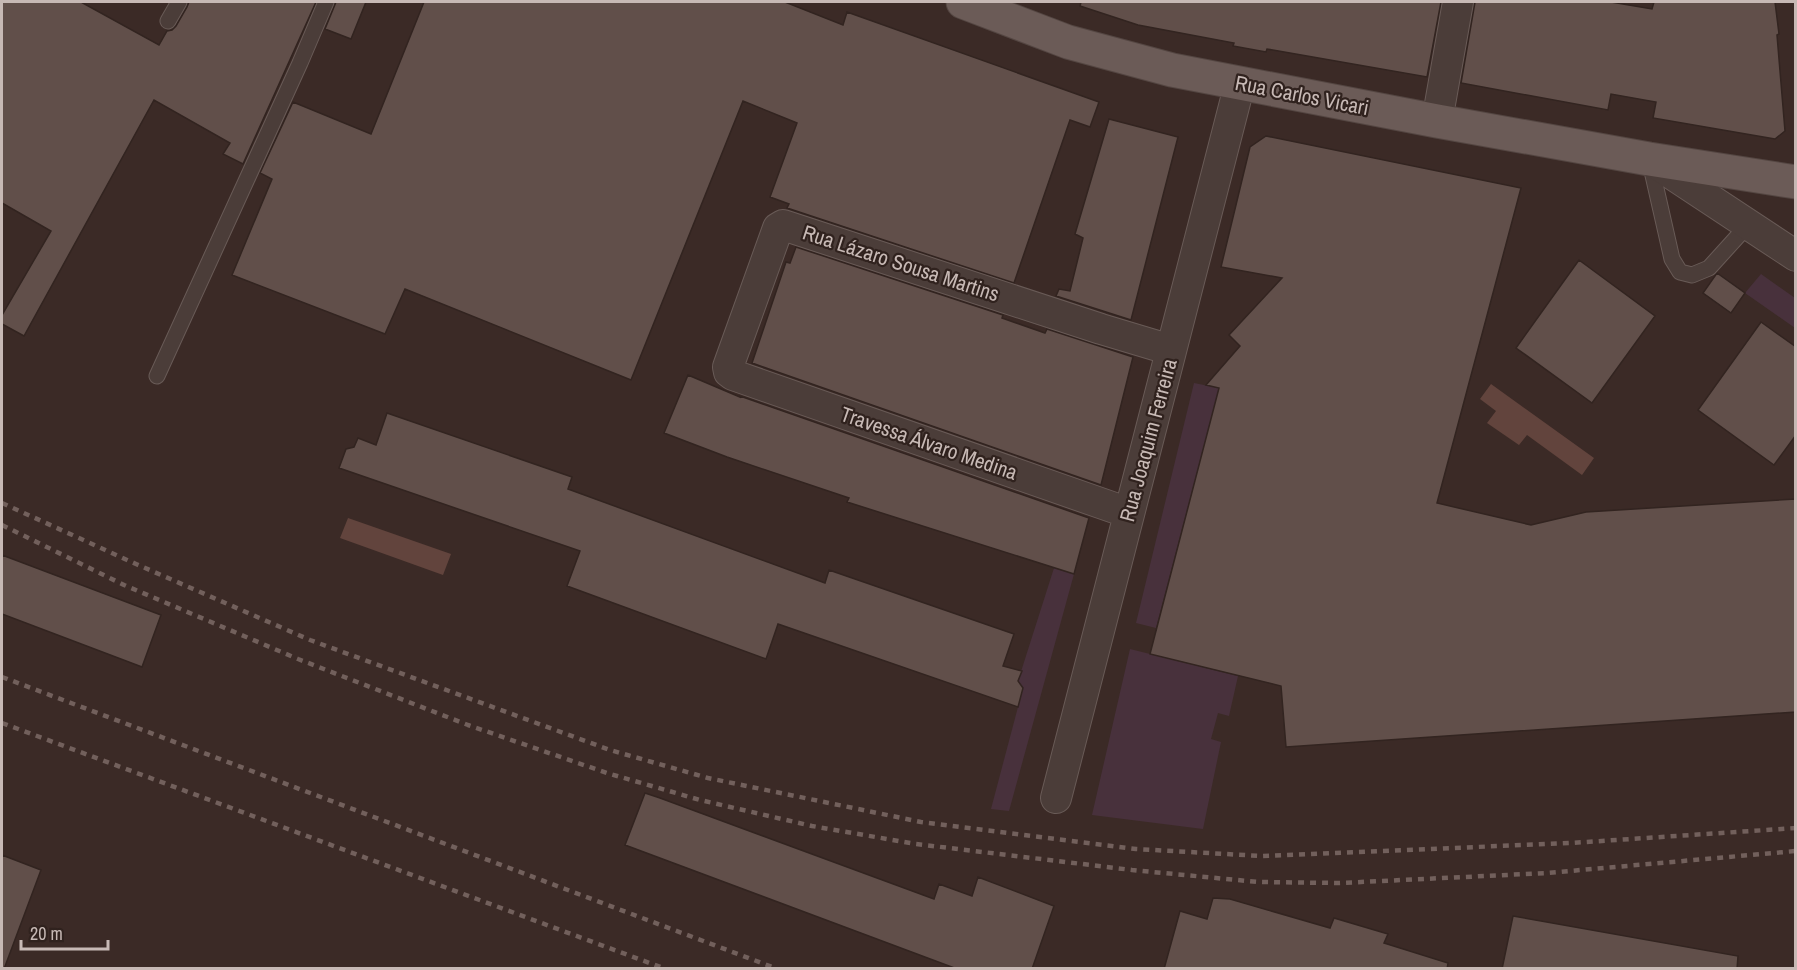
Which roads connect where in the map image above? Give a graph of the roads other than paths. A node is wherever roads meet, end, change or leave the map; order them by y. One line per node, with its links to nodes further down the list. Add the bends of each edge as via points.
1 (179, 2): 5 (lane)
2 (326, 2): 14 (lane)
3 (963, 2): 6 (main road, Rua Carlos Vicari, via 1068,42)
4 (1458, 2): 7 (street)
5 (168, 21)
6 (1240, 83): 7 (main road, Rua Carlos Vicari); 12 (street, Rua Joaquim Ferreira)
7 (1437, 121): 8 (main road, Rua Carlos Vicari)
8 (1649, 159): 9 (main road, Rua Carlos Vicari); 10 (street); 10 (lane, via 1672,259 1680,272 1692,275 1709,268)
9 (1796, 182)
10 (1748, 225): 11 (street)
11 (1796, 256)
12 (1172, 350): 13 (street, Rua Lázaro Sousa Martins, via 783,225 778,228); 15 (street, Rua Joaquim Ferreira)
13 (729, 372): 15 (street, Travessa Álvaro Medina)
14 (157, 376)
15 (1129, 513): 16 (street, Rua Joaquim Ferreira)
16 (1056, 798)

